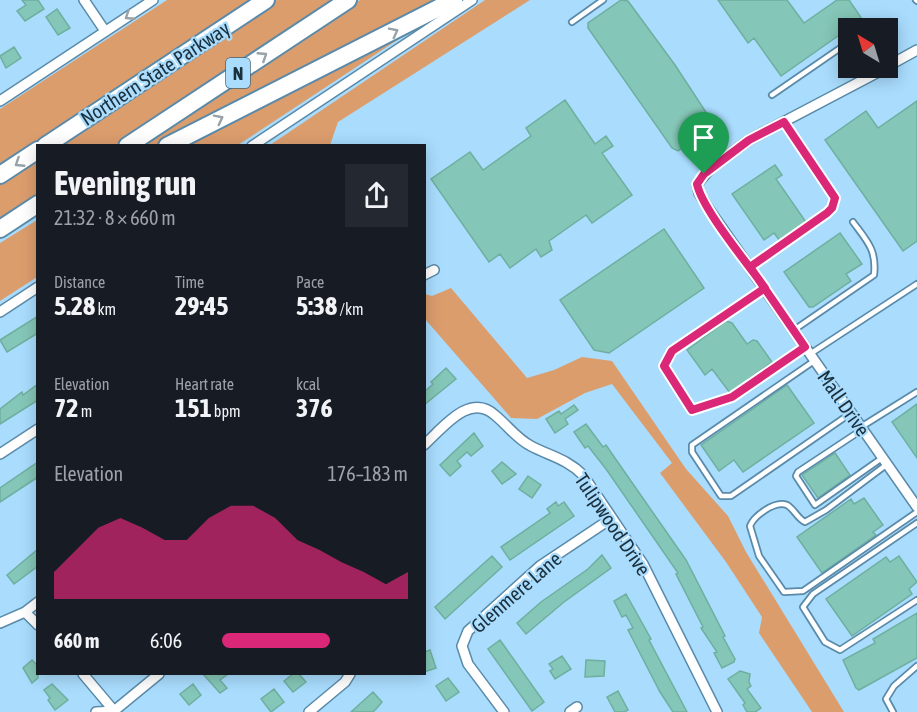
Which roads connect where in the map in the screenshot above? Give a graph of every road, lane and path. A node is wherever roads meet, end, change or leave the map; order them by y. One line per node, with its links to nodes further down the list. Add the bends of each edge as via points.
1 (84, 0): 9 (street)
2 (153, 0): 9 (street, one-way to 9)
3 (266, 0): 17 (highway, Northern State Parkway / N)
4 (348, 0): 18 (highway, N, one-way to 4)
5 (454, 0): 19 (highway, one-way to 5)
6 (472, 0): 20 (street)
7 (603, 0): 8 (lane)
8 (572, 22)
9 (105, 31): 15 (street)
10 (838, 50): 14 (lane)
11 (917, 51): 12 (street, Mall Drive)
12 (898, 61)
13 (866, 78): 16 (street, Mall Drive)
14 (772, 95)
15 (0, 101)
16 (784, 122): 28 (lane, via 835,203 827,213); 28 (street, Mall Drive, via 749,140 710,169 697,184)
17 (48, 144)
18 (130, 144)
19 (171, 144)
20 (255, 144)
21 (36, 151): 22 (highway, one-way to 22)
22 (0, 175)
23 (36, 205): 26 (highway)
24 (36, 216): 27 (highway)
25 (853, 222): 35 (lane, via 870,245 876,261 874,275)
26 (0, 229)
27 (0, 236)
28 (750, 267): 33 (street, Mall Drive)
29 (434, 270): 30 (street)
30 (426, 274)
31 (917, 284): 36 (lane)
32 (36, 288): 34 (street)
33 (765, 288): 35 (street, Mall Drive); 36 (lane, via 672,351 664,366 692,410 732,397)
34 (0, 312)
35 (794, 330): 36 (street, Mall Drive)
36 (810, 354): 38 (street, Mall Drive); 38 (lane, via 692,445 692,452 721,496 731,496)
37 (917, 392): 39 (lane)
38 (851, 413): 39 (street, Mall Drive)
39 (862, 428): 43 (street, Mall Drive); 43 (lane, via 798,472 798,482 815,505)
40 (36, 430): 42 (street)
41 (426, 443): 46 (street, Tulipwood Drive, via 461,412 474,407 487,409 530,446 572,464)
42 (0, 454)
43 (885, 461): 44 (street, Mall Drive); 45 (lane, via 826,510 805,522 787,506 777,504 767,509 750,526 759,556 784,592 803,591)
44 (917, 507)
45 (917, 513)
46 (612, 518): 60 (street, Glenmere Lane, via 540,566 468,631 462,646 468,664); 61 (street, Tulipwood Drive, via 643,564)
47 (917, 523): 48 (lane, via 813,594 802,607 825,642 840,650)
48 (917, 600)
49 (36, 604): 50 (street)
50 (25, 612): 51 (street); 52 (street)
51 (0, 623)
52 (36, 623)
53 (917, 666): 62 (lane, via 894,686 886,699)
54 (84, 675): 57 (street)
55 (158, 675): 57 (street)
56 (349, 675): 59 (street)
57 (114, 711): 58 (street)
58 (96, 712)
59 (309, 712)
60 (504, 712)
61 (717, 712)
62 (893, 712)

